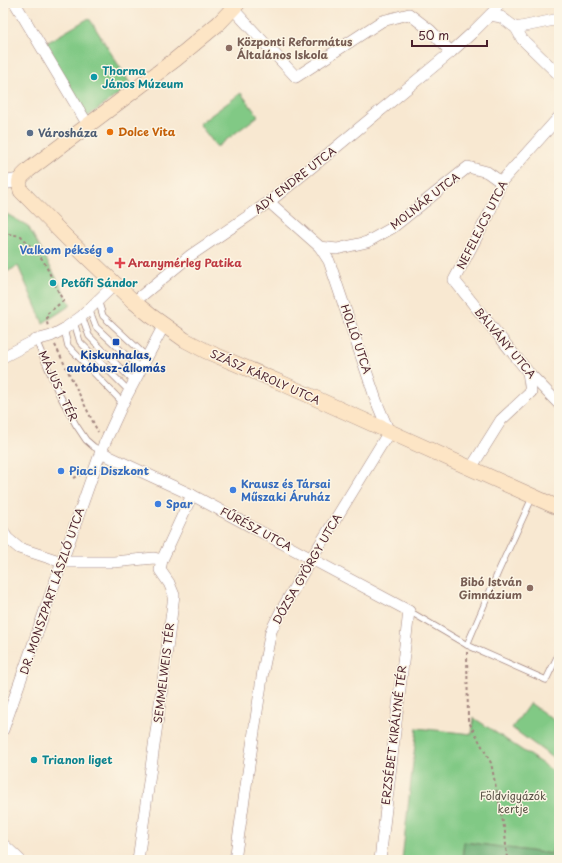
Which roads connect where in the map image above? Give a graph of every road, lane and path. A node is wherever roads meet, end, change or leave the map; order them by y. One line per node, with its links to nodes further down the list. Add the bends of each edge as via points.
1 (15, 3): 9 (street)
2 (235, 6): 6 (street, via 296,77 382,21 409,14 430,30); 9 (main road, via 176,59)
3 (495, 9): 5 (street); 6 (street, ADY ENDRE UTCA)
4 (559, 19): 5 (street)
5 (516, 28): 7 (street, via 522,38)
6 (451, 52): 13 (street, ADY ENDRE UTCA)
7 (559, 75)
8 (559, 117): 11 (street, NEFELEJCS UTCA)
9 (88, 125): 10 (main road)
10 (19, 180): 12 (street); 16 (main road, SZÁSZ KÁROLY UTCA, via 21,191 27,198)
11 (500, 182): 14 (street, MOLNÁR UTCA, via 486,172 468,167 392,228 367,242 337,249); 15 (street, NEFELEJCS UTCA, via 488,214)
12 (3, 183)
13 (268, 202): 14 (street); 18 (street, ADY ENDRE UTCA, via 191,255)
14 (320, 247): 30 (street, HOLLÓ UTCA, via 330,261)
15 (454, 280): 26 (street, BÁLVÁNY UTCA)
16 (115, 284): 17 (street, MÁJUS 1. TÉR); 18 (main road, SZÁSZ KÁROLY UTCA)
17 (98, 300): 19 (street, MÁJUS 1. TÉR); 24 (lane, via 103,316)
18 (134, 302): 20 (main road, SZÁSZ KÁROLY UTCA)
19 (81, 315): 21 (street, MÁJUS 1. TÉR); 25 (lane); 27 (lane, via 89,336); 27 (lane, via 80,342)
20 (164, 325): 24 (street); 30 (main road, SZÁSZ KÁROLY UTCA, via 206,351)
21 (64, 329): 22 (street, MÁJUS 1. TÉR); 28 (lane, via 68,346)
22 (36, 340): 23 (street); 31 (lane, MÁJUS 1. TÉR, via 58,392 76,425 86,440)
23 (3, 357)
24 (147, 357): 25 (street)
25 (141, 369): 27 (street)
26 (528, 372): 29 (street, BÁLVÁNY UTCA); 32 (street, via 531,392 501,420)
27 (132, 387): 28 (street)
28 (123, 402): 31 (street)
29 (559, 404)
30 (389, 432): 32 (main road, SZÁSZ KÁROLY UTCA); 39 (street, DÓZSA GYÖRGY UTCA)
31 (101, 451): 35 (street, FŰRÉSZ UTCA); 41 (street, DR. MONSZPART LÁSZLÓ UTCA)
32 (471, 468): 36 (main road, SZÁSZ KÁROLY UTCA)
33 (86, 472): 34 (path)
34 (74, 478)
35 (192, 495): 39 (street, FŰRÉSZ UTCA); 40 (street)
36 (533, 496): 37 (main road, SZÁSZ KÁROLY UTCA); 43 (lane)
37 (559, 508)
38 (3, 531): 41 (street, via 19,548)
39 (311, 559): 42 (street, FŰRÉSZ UTCA); 49 (street, DÓZSA GYÖRGY UTCA, via 271,631)
40 (162, 560): 41 (street, via 154,558 114,562); 48 (street, SEMMELWEIS TÉR, via 160,570 174,595)
41 (62, 562): 45 (street, DR. MONSZPART LÁSZLÓ UTCA)
42 (409, 611): 43 (lane); 50 (street, ERZSÉBET KIRÁLYNÉ TÉR)
43 (467, 645): 44 (lane, via 546,680); 51 (path, via 468,720 491,763 505,832)
44 (559, 653)
45 (3, 730)
46 (3, 844): 47 (street)
47 (20, 860)
48 (138, 860)
49 (235, 860)
50 (380, 860)
51 (507, 860)

